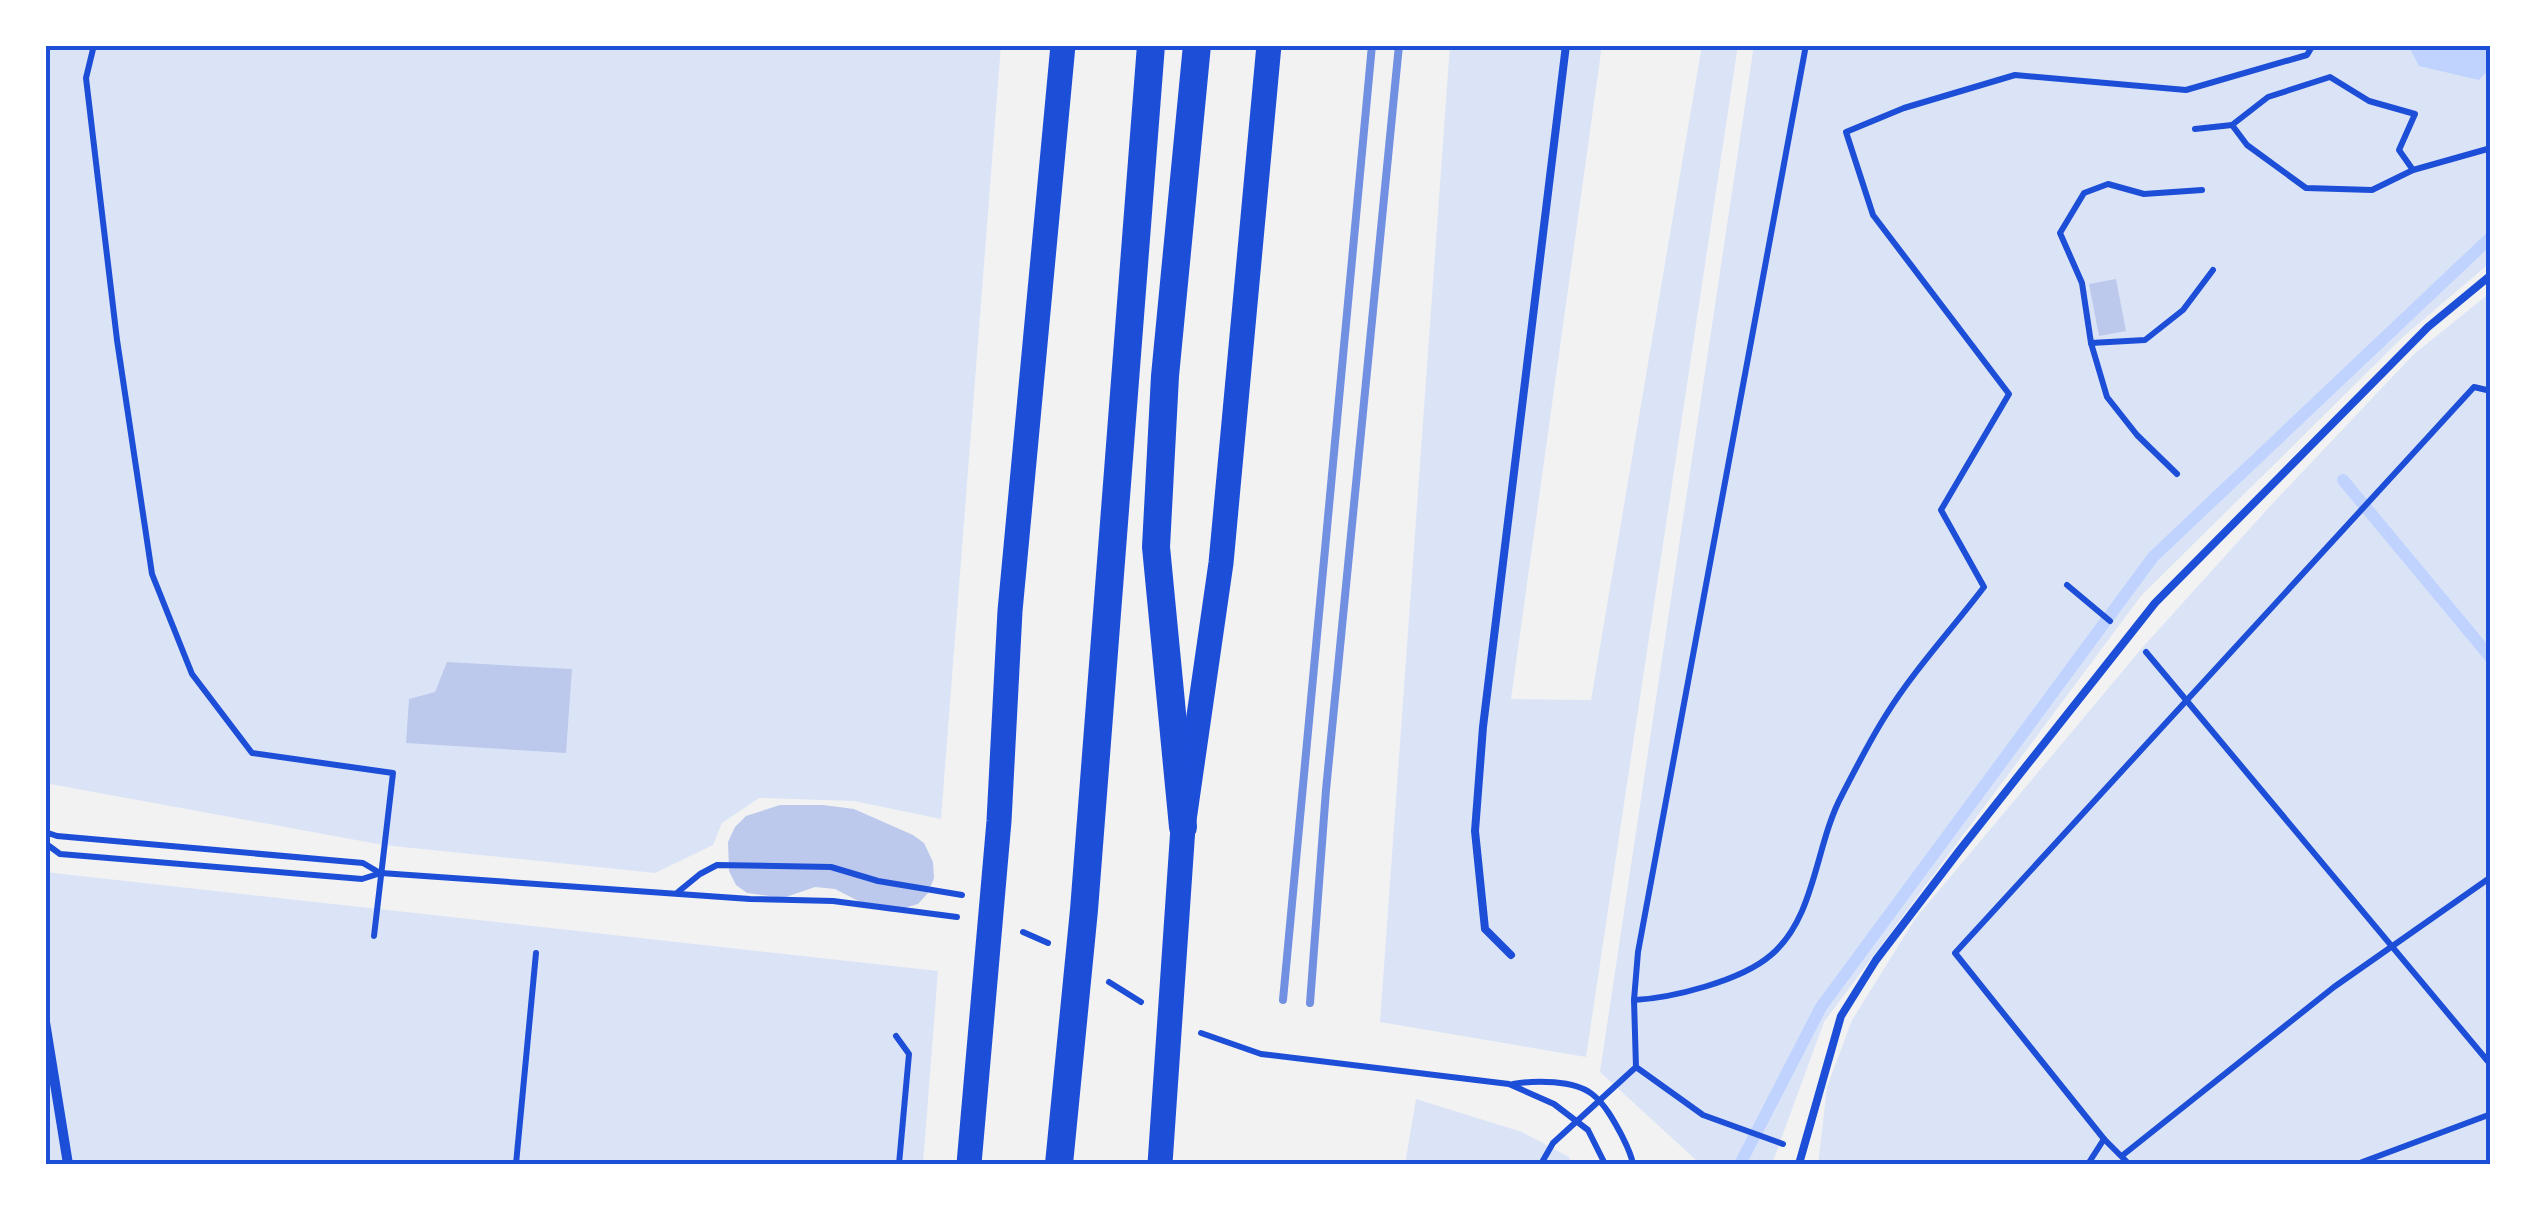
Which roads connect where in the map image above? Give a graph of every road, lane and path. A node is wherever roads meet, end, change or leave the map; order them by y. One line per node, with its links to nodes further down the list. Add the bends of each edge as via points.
1 (94, 45): 26 (path, via 86,78 152,574 192,674 252,753 394,774)
2 (1064, 45): 49 (main road, via 1010,611)
3 (1151, 45): 50 (highway)
4 (1197, 45): 23 (highway, via 1156,547)
5 (1269, 45): 23 (main road, via 1220,564)
6 (1566, 45): 35 (lane, via 1475,831 1485,929)
7 (1806, 45): 36 (path)
8 (2313, 45): 36 (path, via 2307,55 2186,90 2015,76 1846,132 1873,214 2008,394 1941,510 1984,587 1887,712 1839,800 1807,898 1771,956 1686,994)
9 (2232, 124): 10 (path); 12 (path, via 2247,145 2306,188 2372,190); 12 (path, via 2268,97 2330,77 2369,100 2415,114 2399,150)
10 (2194, 129)
11 (2491, 148): 12 (path)
12 (2412, 170)
13 (2202, 190): 16 (path, via 2144,194 2108,184 2084,193 2060,233 2082,284)
14 (2213, 270): 16 (path, via 2183,310 2144,340)
15 (2491, 275): 21 (lane, via 2414,341)
16 (2091, 344): 18 (path, via 2107,398)
17 (2491, 391): 22 (path, via 2474,387)
18 (2177, 474)
19 (2067, 585): 20 (path)
20 (2117, 626)
21 (2129, 637): 22 (path); 44 (lane, via 1858,988 1833,1039)
22 (2186, 700): 33 (path); 43 (path, via 1954,953)
23 (1183, 827): 51 (main road)
24 (45, 832): 26 (path, via 363,863)
25 (45, 843): 26 (path, via 79,856 362,879)
26 (381, 873): 32 (path)
27 (2491, 877): 33 (path)
28 (678, 892): 29 (path, via 717,866 831,867)
29 (973, 897)
30 (1019, 917): 31 (path)
31 (1030, 933)
32 (374, 936)
33 (2392, 947): 40 (path); 45 (path)
34 (536, 953): 47 (path)
35 (1512, 955)
36 (1634, 1000): 39 (path)
37 (45, 1022): 46 (street)
38 (896, 1036): 48 (path, via 909,1054)
39 (1636, 1066): 44 (path, via 1703,1115); 52 (path, via 1553,1143)
40 (2491, 1066)
41 (1509, 1084): 53 (path, via 1530,1080 1591,1093 1612,1118)
42 (2491, 1114): 57 (path)
43 (2104, 1139): 45 (path); 55 (path)
44 (1803, 1151): 54 (lane)
45 (2123, 1155): 56 (path)
46 (68, 1164)
47 (516, 1164)
48 (899, 1164)
49 (969, 1164)
50 (1059, 1164)
51 (1160, 1164)
52 (1541, 1164)
53 (1633, 1164)
54 (1800, 1164)
55 (2088, 1164)
56 (2129, 1164)
57 (2356, 1164)

